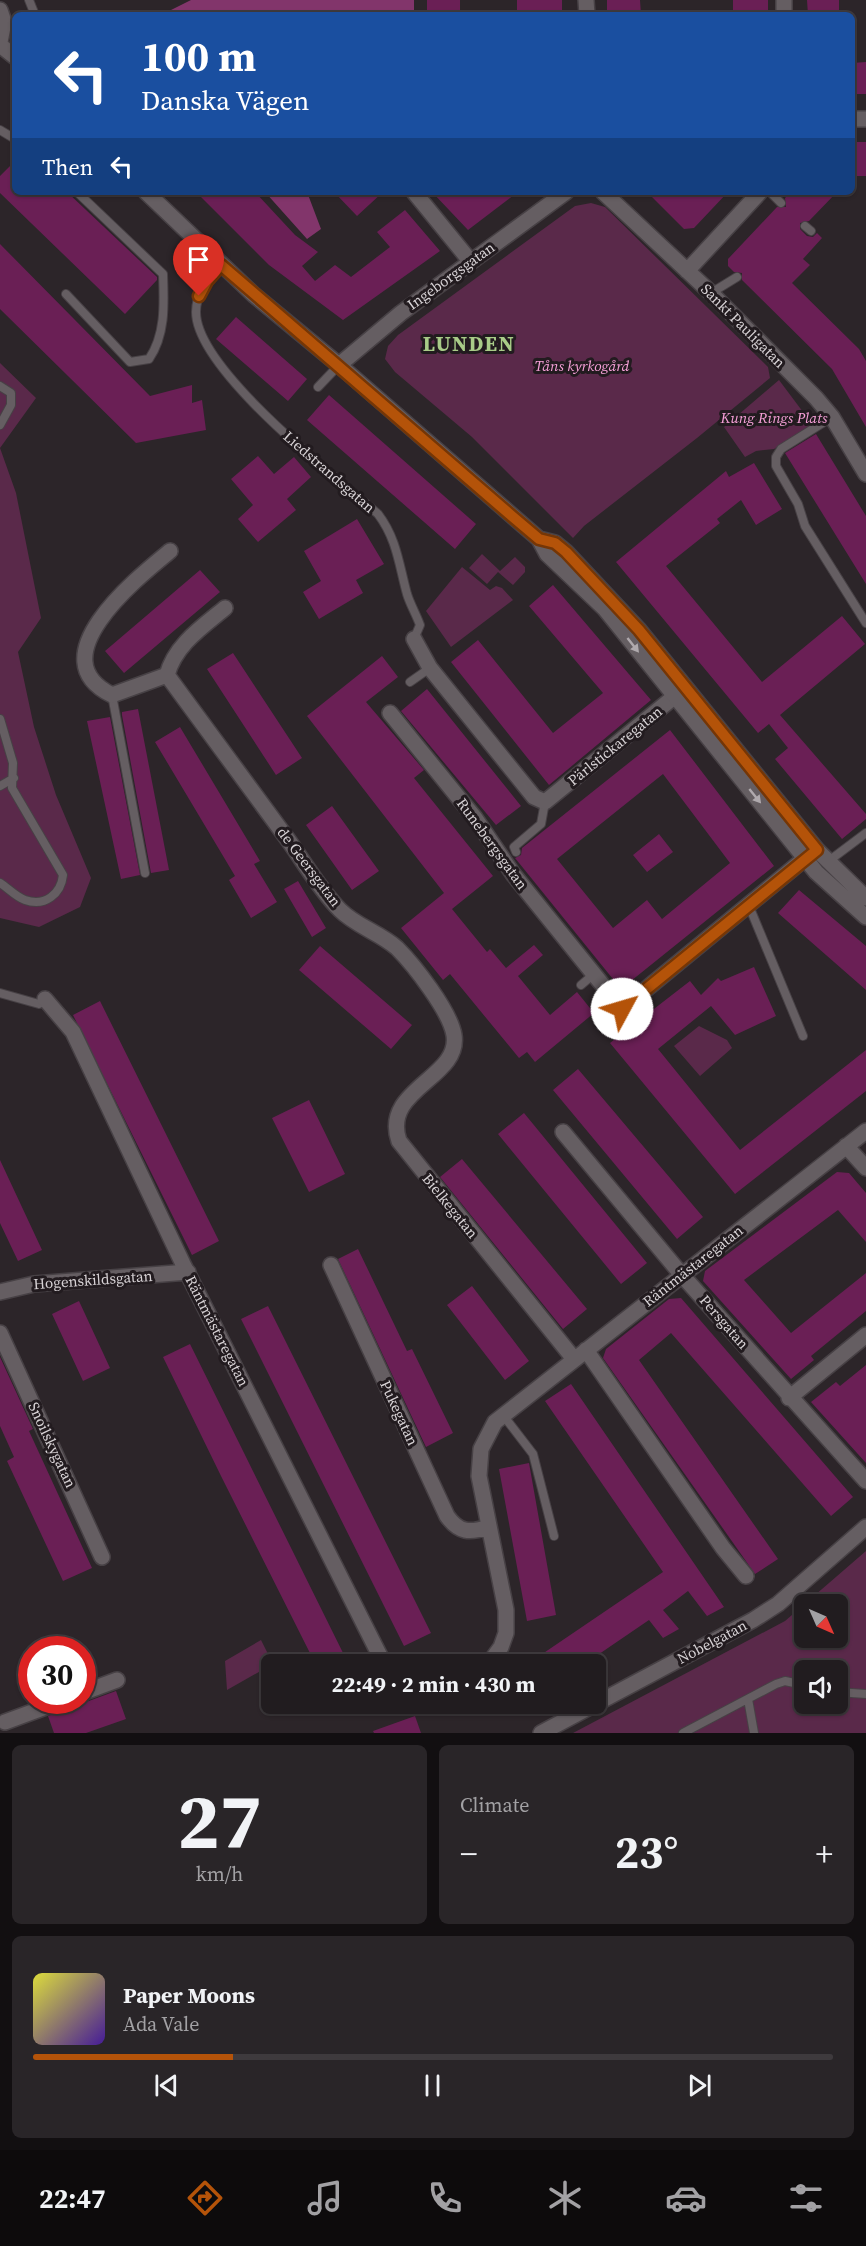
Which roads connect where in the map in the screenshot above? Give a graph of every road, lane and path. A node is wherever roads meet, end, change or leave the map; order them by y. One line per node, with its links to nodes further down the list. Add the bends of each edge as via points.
1 (0, 10): 2 (street, via 4,22)
2 (0, 44): 3 (street)
3 (12, 54)
4 (80, 195): 17 (lane, via 163,274 159,345 149,359 130,362)
5 (150, 195): 13 (street)
6 (416, 195): 12 (street)
7 (562, 195): 12 (street, Ingeborgsgatan)
8 (606, 195): 14 (street, Sankt Pauligatan)
9 (757, 195): 14 (street)
10 (773, 195): 11 (lane)
11 (781, 203)
12 (471, 262): 18 (street, Ingeborgsgatan)
13 (221, 265): 18 (street); 27 (lane, Liedstrandsgatan, via 199,296 196,313 201,335 256,406 378,514 388,528 420,625)
14 (687, 271): 16 (street, Sankt Pauligatan)
15 (737, 277): 16 (lane)
16 (711, 293): 21 (street, Sankt Pauligatan)
17 (66, 294)
18 (339, 364): 20 (lane); 31 (street, via 539,539 548,554 605,609)
19 (0, 386): 22 (lane, via 11,393 11,405)
20 (318, 387)
21 (832, 417): 23 (street, Sankt Pauligatan); 26 (lane, via 781,448 776,466 806,526)
22 (0, 425)
23 (866, 474)
24 (170, 551): 32 (street, via 100,616 88,638 88,672 102,690)
25 (225, 608): 29 (street, via 182,645 172,659)
26 (866, 623)
27 (414, 639): 28 (street, Liedstrandsgatan)
28 (430, 668): 30 (lane); 37 (street, Liedstrandsgatan, via 534,797)
29 (168, 675): 32 (street); 52 (street, de Geersgatan, via 340,910 397,948 424,982 450,1024)
30 (410, 682)
31 (680, 693): 37 (street, Pärlstickaregatan); 40 (street)
32 (112, 695): 42 (lane)
33 (390, 713): 47 (street, Runebergsgatan)
34 (0, 719): 35 (lane)
35 (14, 778): 36 (lane); 43 (lane, via 12,788 63,875 62,888 51,898 38,902 25,900)
36 (0, 786)
37 (545, 802): 39 (lane, via 541,824 514,847)
38 (866, 833): 41 (lane)
39 (516, 852)
40 (811, 854): 41 (street); 45 (street)
41 (822, 867): 44 (street); 46 (street)
42 (145, 873)
43 (0, 883)
44 (866, 898)
45 (749, 906): 47 (street, Runebergsgatan, via 622,1009); 51 (lane)
46 (866, 917)
47 (594, 975): 48 (lane)
48 (581, 985)
49 (0, 993): 50 (lane, via 39,1004)
50 (45, 999): 58 (street, Räntmästaregatan, via 73,1032)
51 (803, 1036)
52 (453, 1048): 63 (street, Bielkegatan, via 399,1111 399,1141)
53 (866, 1131): 55 (street, Räntmästaregatan)
54 (563, 1132): 59 (street, Persgatan)
55 (846, 1146): 56 (street); 59 (street, Räntmästaregatan)
56 (866, 1168)
57 (331, 1265): 67 (street, Pukegatan, via 447,1516 454,1526 466,1531)
58 (188, 1272): 60 (street, Hogenskildsgatan, via 34,1284); 72 (street, Räntmästaregatan)
59 (681, 1274): 63 (street, Räntmästaregatan); 64 (street, Persgatan)
60 (0, 1292)
61 (0, 1333): 70 (street, Snoilskygatan)
62 (866, 1335): 64 (street)
63 (580, 1355): 65 (street, Räntmästaregatan); 71 (street, Bielkegatan)
64 (789, 1398): 66 (street, Persgatan)
65 (502, 1414): 67 (street, Räntmästaregatan, via 485,1438 478,1462); 69 (lane, via 533,1454)
66 (866, 1480)
67 (488, 1527): 73 (street, Räntmästaregatan, via 507,1610 506,1633)
68 (866, 1527): 82 (street, Nobelgatan, via 778,1604 753,1620)
69 (554, 1536)
70 (102, 1557)
71 (746, 1576)
72 (379, 1654)
73 (496, 1654)
74 (117, 1680): 76 (street)
75 (794, 1683): 79 (lane, via 785,1681)
76 (96, 1688)
77 (848, 1693): 78 (lane)
78 (866, 1694)
79 (748, 1699): 83 (lane); 84 (lane)
80 (29, 1714): 81 (street)
81 (6, 1723)
82 (541, 1733)
83 (683, 1733)
84 (754, 1733)

